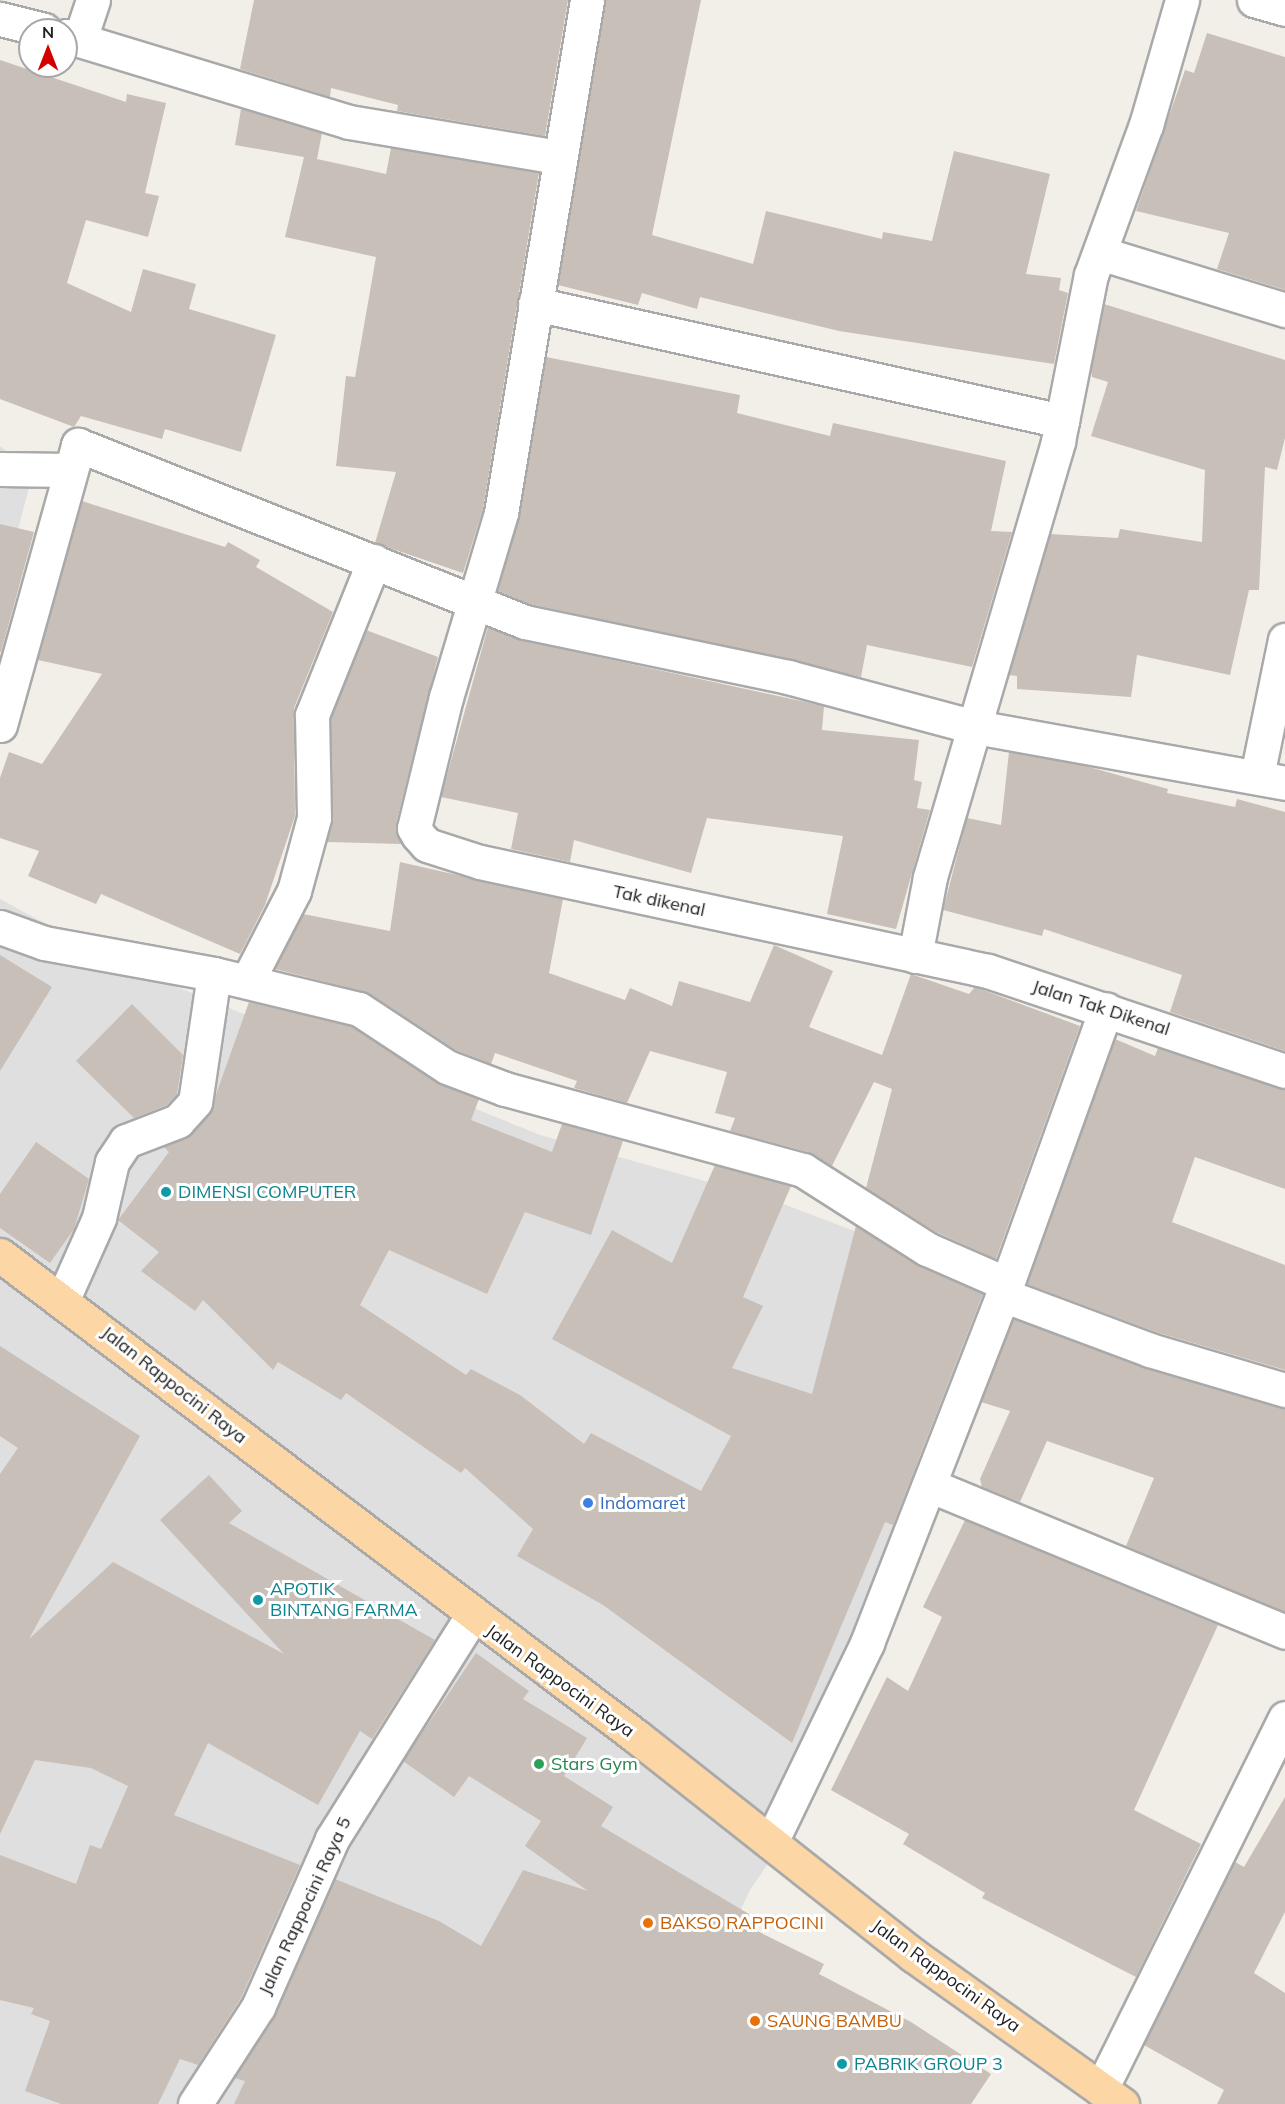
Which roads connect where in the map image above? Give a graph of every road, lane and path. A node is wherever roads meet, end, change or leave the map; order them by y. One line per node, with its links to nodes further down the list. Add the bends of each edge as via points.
1 (93, 0): 8 (street)
2 (586, 0): 10 (street)
3 (1182, 0): 11 (street)
4 (1254, 0): 5 (street)
5 (1285, 9)
6 (0, 19): 7 (street)
7 (18, 24)
8 (78, 28)
9 (78, 39): 10 (street, via 349,122)
10 (559, 157): 12 (street)
11 (1100, 253): 13 (street); 14 (street)
12 (535, 304): 14 (street); 18 (street, via 515,441)
13 (1285, 310)
14 (1062, 420): 21 (street)
15 (0, 469): 16 (street)
16 (70, 470): 17 (street, via 78,445); 20 (street)
17 (374, 561): 18 (street); 26 (street, via 312,715 314,818 294,891)
18 (477, 607): 21 (street, via 645,651 788,677); 24 (street, Tak dikenal, via 446,697 414,828 427,845 480,862)
19 (1285, 640): 22 (street)
20 (0, 725)
21 (975, 727): 22 (street); 24 (street, via 930,877)
22 (1271, 779)
23 (0, 927): 25 (street, via 44,943)
24 (915, 956): 27 (street, Jalan Tak Dikenal, via 988,971)
25 (214, 974): 26 (street); 31 (street, via 195,1102 178,1120 126,1141 112,1162 99,1218)
26 (248, 980): 30 (street, via 359,1010 447,1067 506,1089 803,1170 927,1249)
27 (1106, 1009): 28 (street, Jalan Tak Dikenal); 30 (street)
28 (1285, 1071)
29 (0, 1255): 31 (main road, Jalan Rappocini Raya)
30 (1005, 1290): 32 (street, via 1140,1347); 33 (street)
31 (63, 1299): 34 (main road, Jalan Rappocini Raya)
32 (1285, 1390)
33 (929, 1485): 35 (street); 37 (street, via 867,1643)
34 (472, 1617): 37 (main road, Jalan Rappocini Raya); 39 (street, Jalan Rappocini Raya 5, via 332,1839 258,2007)
35 (1285, 1632)
36 (1285, 1718): 38 (street)
37 (771, 1842): 38 (main road, Jalan Rappocini Raya, via 913,1955)
38 (1111, 2096)
39 (195, 2104)

